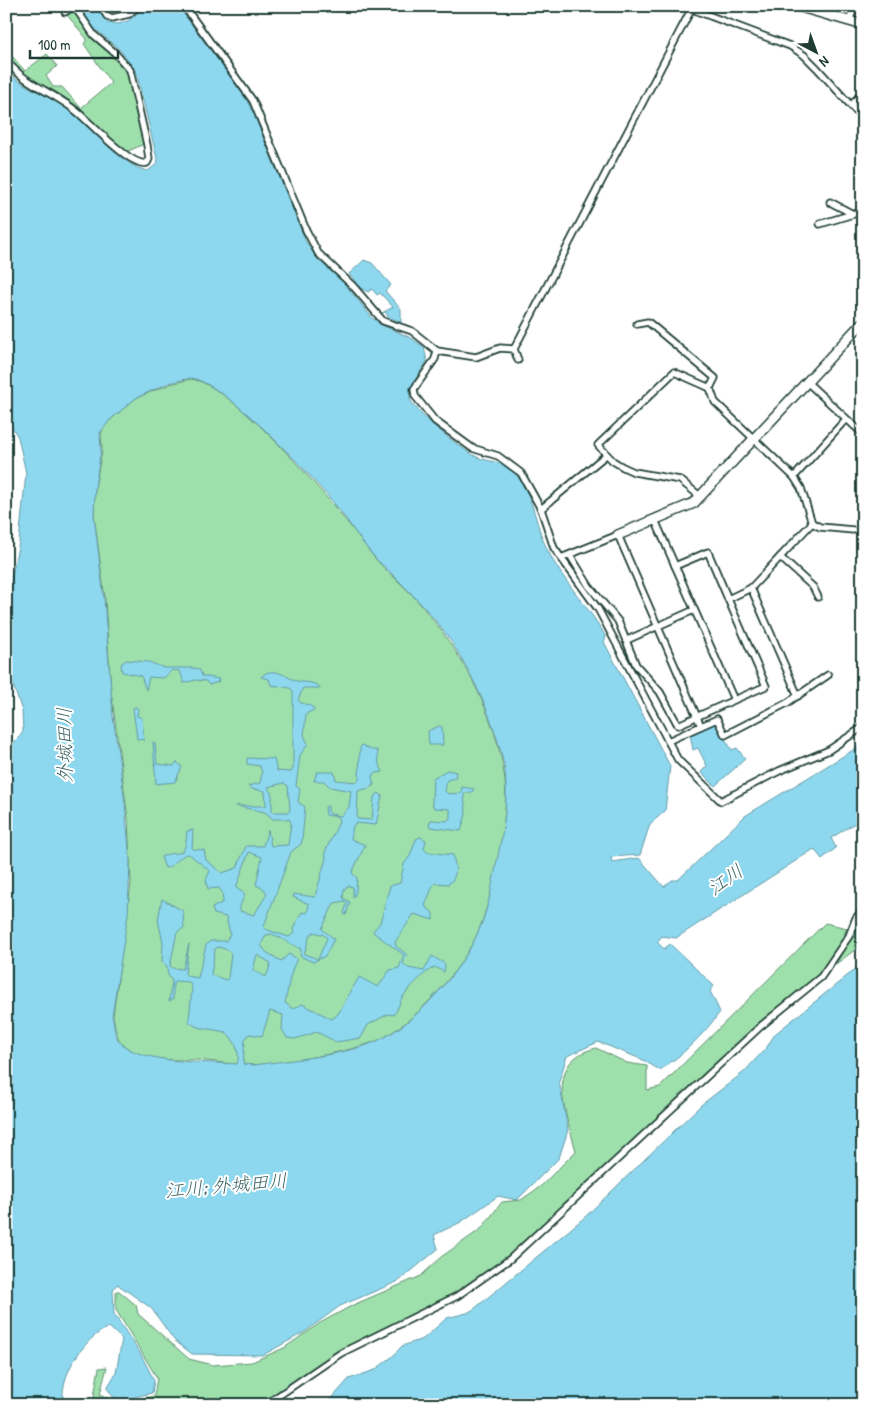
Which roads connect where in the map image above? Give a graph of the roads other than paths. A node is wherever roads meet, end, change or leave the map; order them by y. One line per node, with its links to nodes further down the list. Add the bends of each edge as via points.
1 (62, 6): 2 (street, via 66,12)
2 (74, 6): 11 (street, via 94,35 130,70 147,145 147,163 141,164 130,157 72,106 21,77)
3 (101, 6): 4 (street, via 112,18 129,14)
4 (138, 6)
5 (184, 6): 22 (street, via 253,101 318,253 353,286 382,321 412,331)
6 (797, 6): 9 (street)
7 (855, 6): 9 (street)
8 (692, 7): 13 (street, via 790,46 804,55); 21 (street)
9 (849, 21): 10 (street)
10 (863, 25)
11 (6, 60)
12 (863, 92): 13 (street)
13 (850, 104): 14 (street)
14 (863, 119)
15 (830, 202): 17 (street)
16 (863, 210): 17 (street)
17 (853, 214): 18 (street)
18 (820, 224)
19 (863, 322): 24 (street)
20 (636, 324): 25 (street, via 648,322 715,378)
21 (514, 349): 22 (street, via 500,348 476,357); 23 (street)
22 (437, 351): 32 (street, via 414,389 415,396 435,421 472,448 498,456 512,465 528,484)
23 (518, 360)
24 (808, 382): 26 (street); 28 (street)
25 (710, 388): 28 (street, via 718,406); 29 (street, via 674,372 598,445)
26 (846, 419): 27 (street); 30 (street)
27 (863, 434)
28 (754, 441): 30 (street); 31 (street)
29 (606, 455): 31 (street, via 634,472 680,480); 32 (street)
30 (794, 477): 34 (street, via 801,488)
31 (700, 497): 33 (street, via 694,503)
32 (541, 509): 39 (street, via 554,548)
33 (655, 520): 36 (street); 40 (street)
34 (812, 523): 35 (street, via 820,527); 38 (street)
35 (852, 530)
36 (618, 536): 37 (street); 45 (street)
37 (570, 555): 39 (street); 46 (street, via 589,586 618,621)
38 (780, 557): 41 (street); 42 (street, via 813,587)
39 (561, 558): 53 (street, via 598,609)
40 (675, 566): 43 (street, via 708,552); 44 (street)
41 (751, 588): 43 (street); 48 (street)
42 (818, 597)
43 (728, 599): 49 (street, via 766,686)
44 (694, 610): 45 (street); 49 (street)
45 (658, 626): 46 (street); 50 (street)
46 (627, 640): 50 (street, via 636,665 664,698 678,724)
47 (828, 675): 48 (street)
48 (798, 696): 51 (street, via 725,735 716,719)
49 (734, 700): 50 (street)
50 (697, 716): 51 (street)
51 (701, 726): 53 (street)
52 (863, 727): 53 (street, via 830,750 779,771 723,802 678,760)
53 (668, 741)
54 (863, 910): 55 (street, via 822,976 761,1026 510,1259 457,1296 332,1359)
55 (265, 1405)

